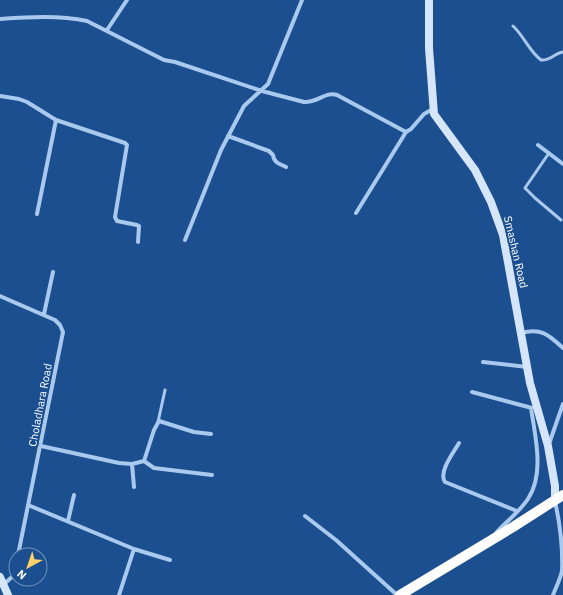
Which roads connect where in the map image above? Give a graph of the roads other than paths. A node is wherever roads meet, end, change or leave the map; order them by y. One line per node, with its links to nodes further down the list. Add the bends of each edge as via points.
1 (127, 0): 6 (street)
2 (302, 0): 8 (street, via 268,84)
3 (429, 0): 10 (street, Smashan Road, via 428,48)
4 (0, 19): 6 (street, via 77,19)
5 (513, 26): 7 (lane, via 541,60)
6 (107, 30): 8 (street, via 164,60)
7 (563, 52)
8 (262, 91): 12 (street, via 310,102 333,94); 13 (street, via 244,106)
9 (0, 96): 11 (street, via 27,102)
10 (433, 109): 12 (street, via 424,114); 26 (street, Smashan Road, via 434,114 475,170 491,202 503,235)
11 (56, 120): 19 (street); 22 (street, via 127,145 115,217 117,221 139,226)
12 (406, 132): 18 (street)
13 (228, 136): 17 (street, via 269,151 276,162); 21 (street)
14 (538, 145): 15 (street)
15 (549, 153): 16 (street); 20 (lane, via 525,188)
16 (563, 164)
17 (286, 167)
18 (356, 213)
19 (37, 214)
20 (561, 220)
21 (185, 240)
22 (138, 242)
23 (53, 272): 25 (street)
24 (0, 296): 25 (street, Choladhara Road)
25 (44, 314): 37 (street, Choladhara Road, via 55,320 63,332)
26 (521, 333): 27 (street, via 540,331); 29 (street, Smashan Road)
27 (563, 348)
28 (483, 362): 29 (street)
29 (527, 367): 33 (street, Smashan Road)
30 (165, 390): 34 (lane)
31 (472, 392): 33 (street)
32 (563, 404): 38 (street)
33 (534, 408): 38 (street, Smashan Road); 46 (street, via 537,471 531,493)
34 (158, 422): 35 (street); 39 (street)
35 (211, 434)
36 (459, 443): 46 (street, via 443,472 445,482)
37 (41, 446): 40 (street); 45 (street, Choladhara Road)
38 (548, 446): 44 (street, Smashan Road)
39 (144, 461): 40 (street); 41 (street, via 154,468)
40 (132, 464): 42 (street)
41 (212, 475)
42 (134, 487)
43 (74, 495): 48 (street)
44 (559, 497): 49 (highway); 58 (street, via 562,558 560,578)
45 (28, 505): 48 (street); 50 (street, Choladhara Road)
46 (517, 511): 49 (street)
47 (305, 516): 56 (street, via 336,540)
48 (68, 521): 51 (street)
49 (487, 542): 57 (highway)
50 (20, 547)
51 (134, 549): 52 (street); 55 (street)
52 (170, 560)
53 (2, 581): 54 (street)
54 (8, 595)
55 (119, 595)
56 (396, 595)
57 (400, 595)
58 (553, 595)

